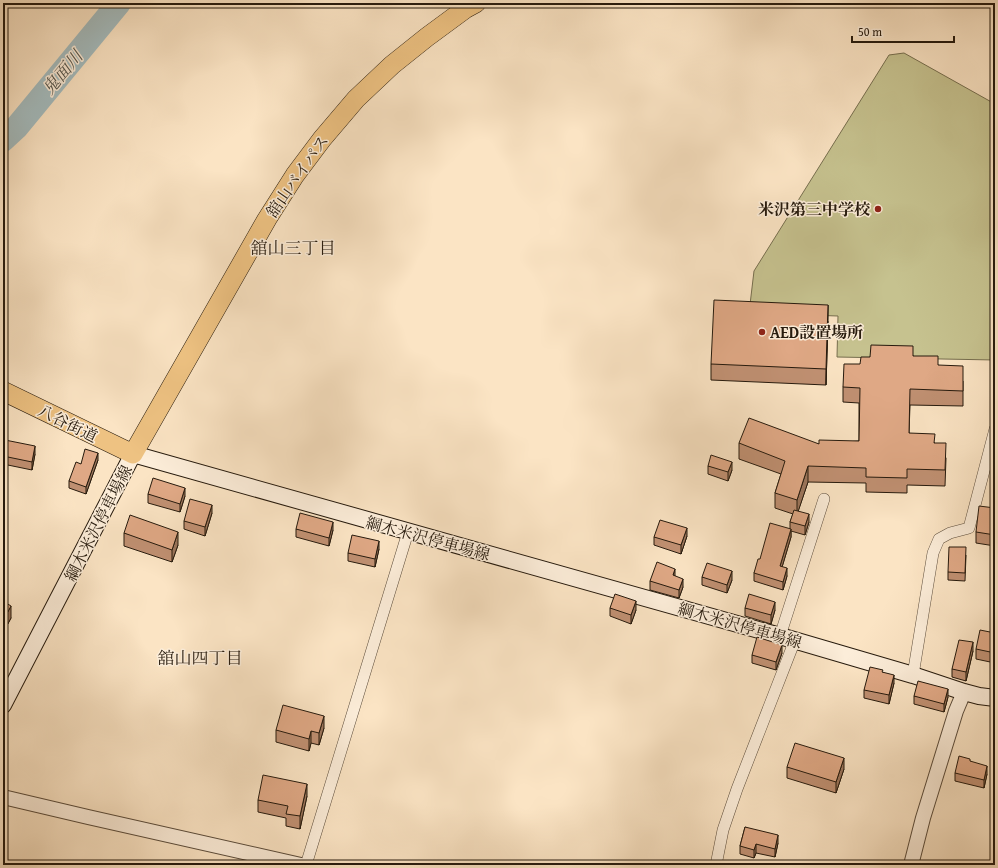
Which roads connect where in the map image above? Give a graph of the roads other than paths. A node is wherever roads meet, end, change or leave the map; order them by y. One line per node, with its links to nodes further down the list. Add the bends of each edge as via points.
1 (476, 3): 4 (highway, 舘山バイパス, via 392,65 356,99 322,139 267,219)
2 (3, 391): 4 (highway, 八谷街道)
3 (995, 429): 8 (street, via 969,528 939,538 933,553)
4 (133, 454): 6 (main road, 綱木米沢停車場線); 11 (main road, 綱木米沢停車場線)
5 (824, 499): 7 (street)
6 (408, 532): 7 (main road, 綱木米沢停車場線); 14 (street)
7 (788, 638): 8 (main road, 綱木米沢停車場線); 15 (street, via 723,830)
8 (913, 675): 9 (main road, 綱木米沢停車場線)
9 (964, 692): 10 (main road, 綱木米沢停車場線); 16 (street, via 923,818)
10 (995, 698)
11 (3, 705)
12 (3, 797): 13 (street)
13 (301, 865)
14 (306, 865)
15 (716, 865)
16 (911, 865)

